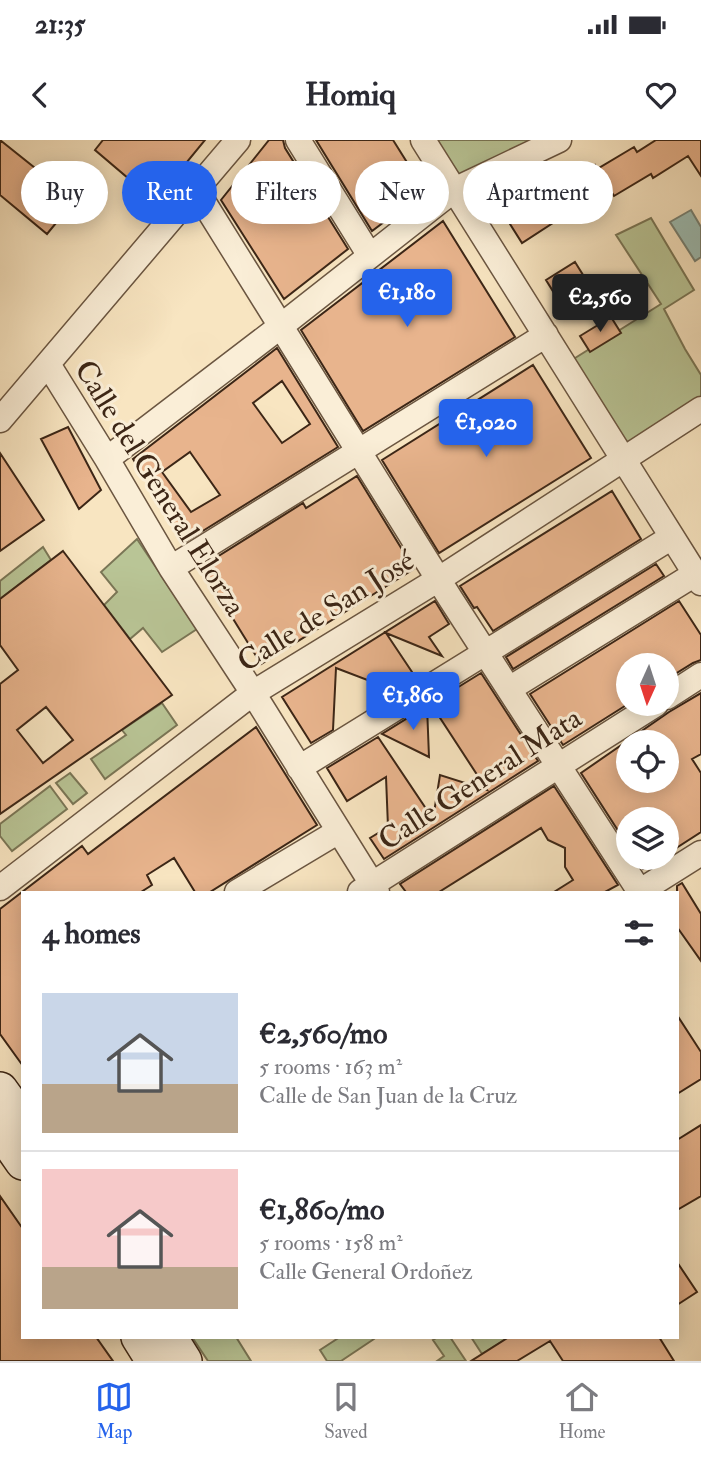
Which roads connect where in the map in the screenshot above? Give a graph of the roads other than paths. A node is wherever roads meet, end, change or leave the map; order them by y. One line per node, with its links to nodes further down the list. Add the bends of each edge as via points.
1 (238, 140): 5 (street)
2 (298, 140): 9 (street)
3 (423, 140): 6 (street)
4 (559, 140): 6 (street)
5 (217, 165)
6 (454, 190): 9 (street); 11 (street)
7 (167, 224): 12 (street)
8 (217, 224): 10 (street)
9 (370, 256): 10 (street)
10 (281, 326): 15 (street); 16 (street)
11 (545, 335): 15 (street); 17 (street)
12 (48, 365): 14 (street); 16 (street, Calle del General Elorza)
13 (701, 409): 17 (street, Calle de San José)
14 (0, 420)
15 (359, 452): 19 (street); 21 (street)
16 (107, 459): 19 (street, Calle del General Elorza)
17 (623, 459): 18 (street); 21 (street, Calle de San José)
18 (672, 537): 20 (street); 22 (street)
19 (171, 568): 26 (street, Calle del General Elorza)
20 (698, 578): 24 (street)
21 (439, 579): 22 (street); 26 (street, Calle de San José)
22 (486, 652): 24 (street); 29 (street)
23 (701, 675): 25 (street)
24 (509, 689): 28 (street)
25 (679, 689)
26 (253, 693): 29 (street, Calle del General Elorza); 32 (street, Calle de San José)
27 (637, 716): 28 (street, Calle General Mata)
28 (558, 765): 33 (street, Calle General Mata); 35 (street)
29 (299, 768): 30 (street, Calle del General Elorza)
30 (339, 831): 33 (street, Calle del General Elorza); 34 (street)
31 (701, 853): 36 (street)
32 (0, 888)
33 (370, 890)
34 (239, 891)
35 (638, 891)
36 (641, 891)
37 (0, 1090): 38 (main road)
38 (21, 1119)
39 (0, 1129): 40 (main road)
40 (21, 1158)
41 (140, 1339): 43 (main road)
42 (170, 1339): 44 (main road)
43 (154, 1361)
44 (184, 1361)

